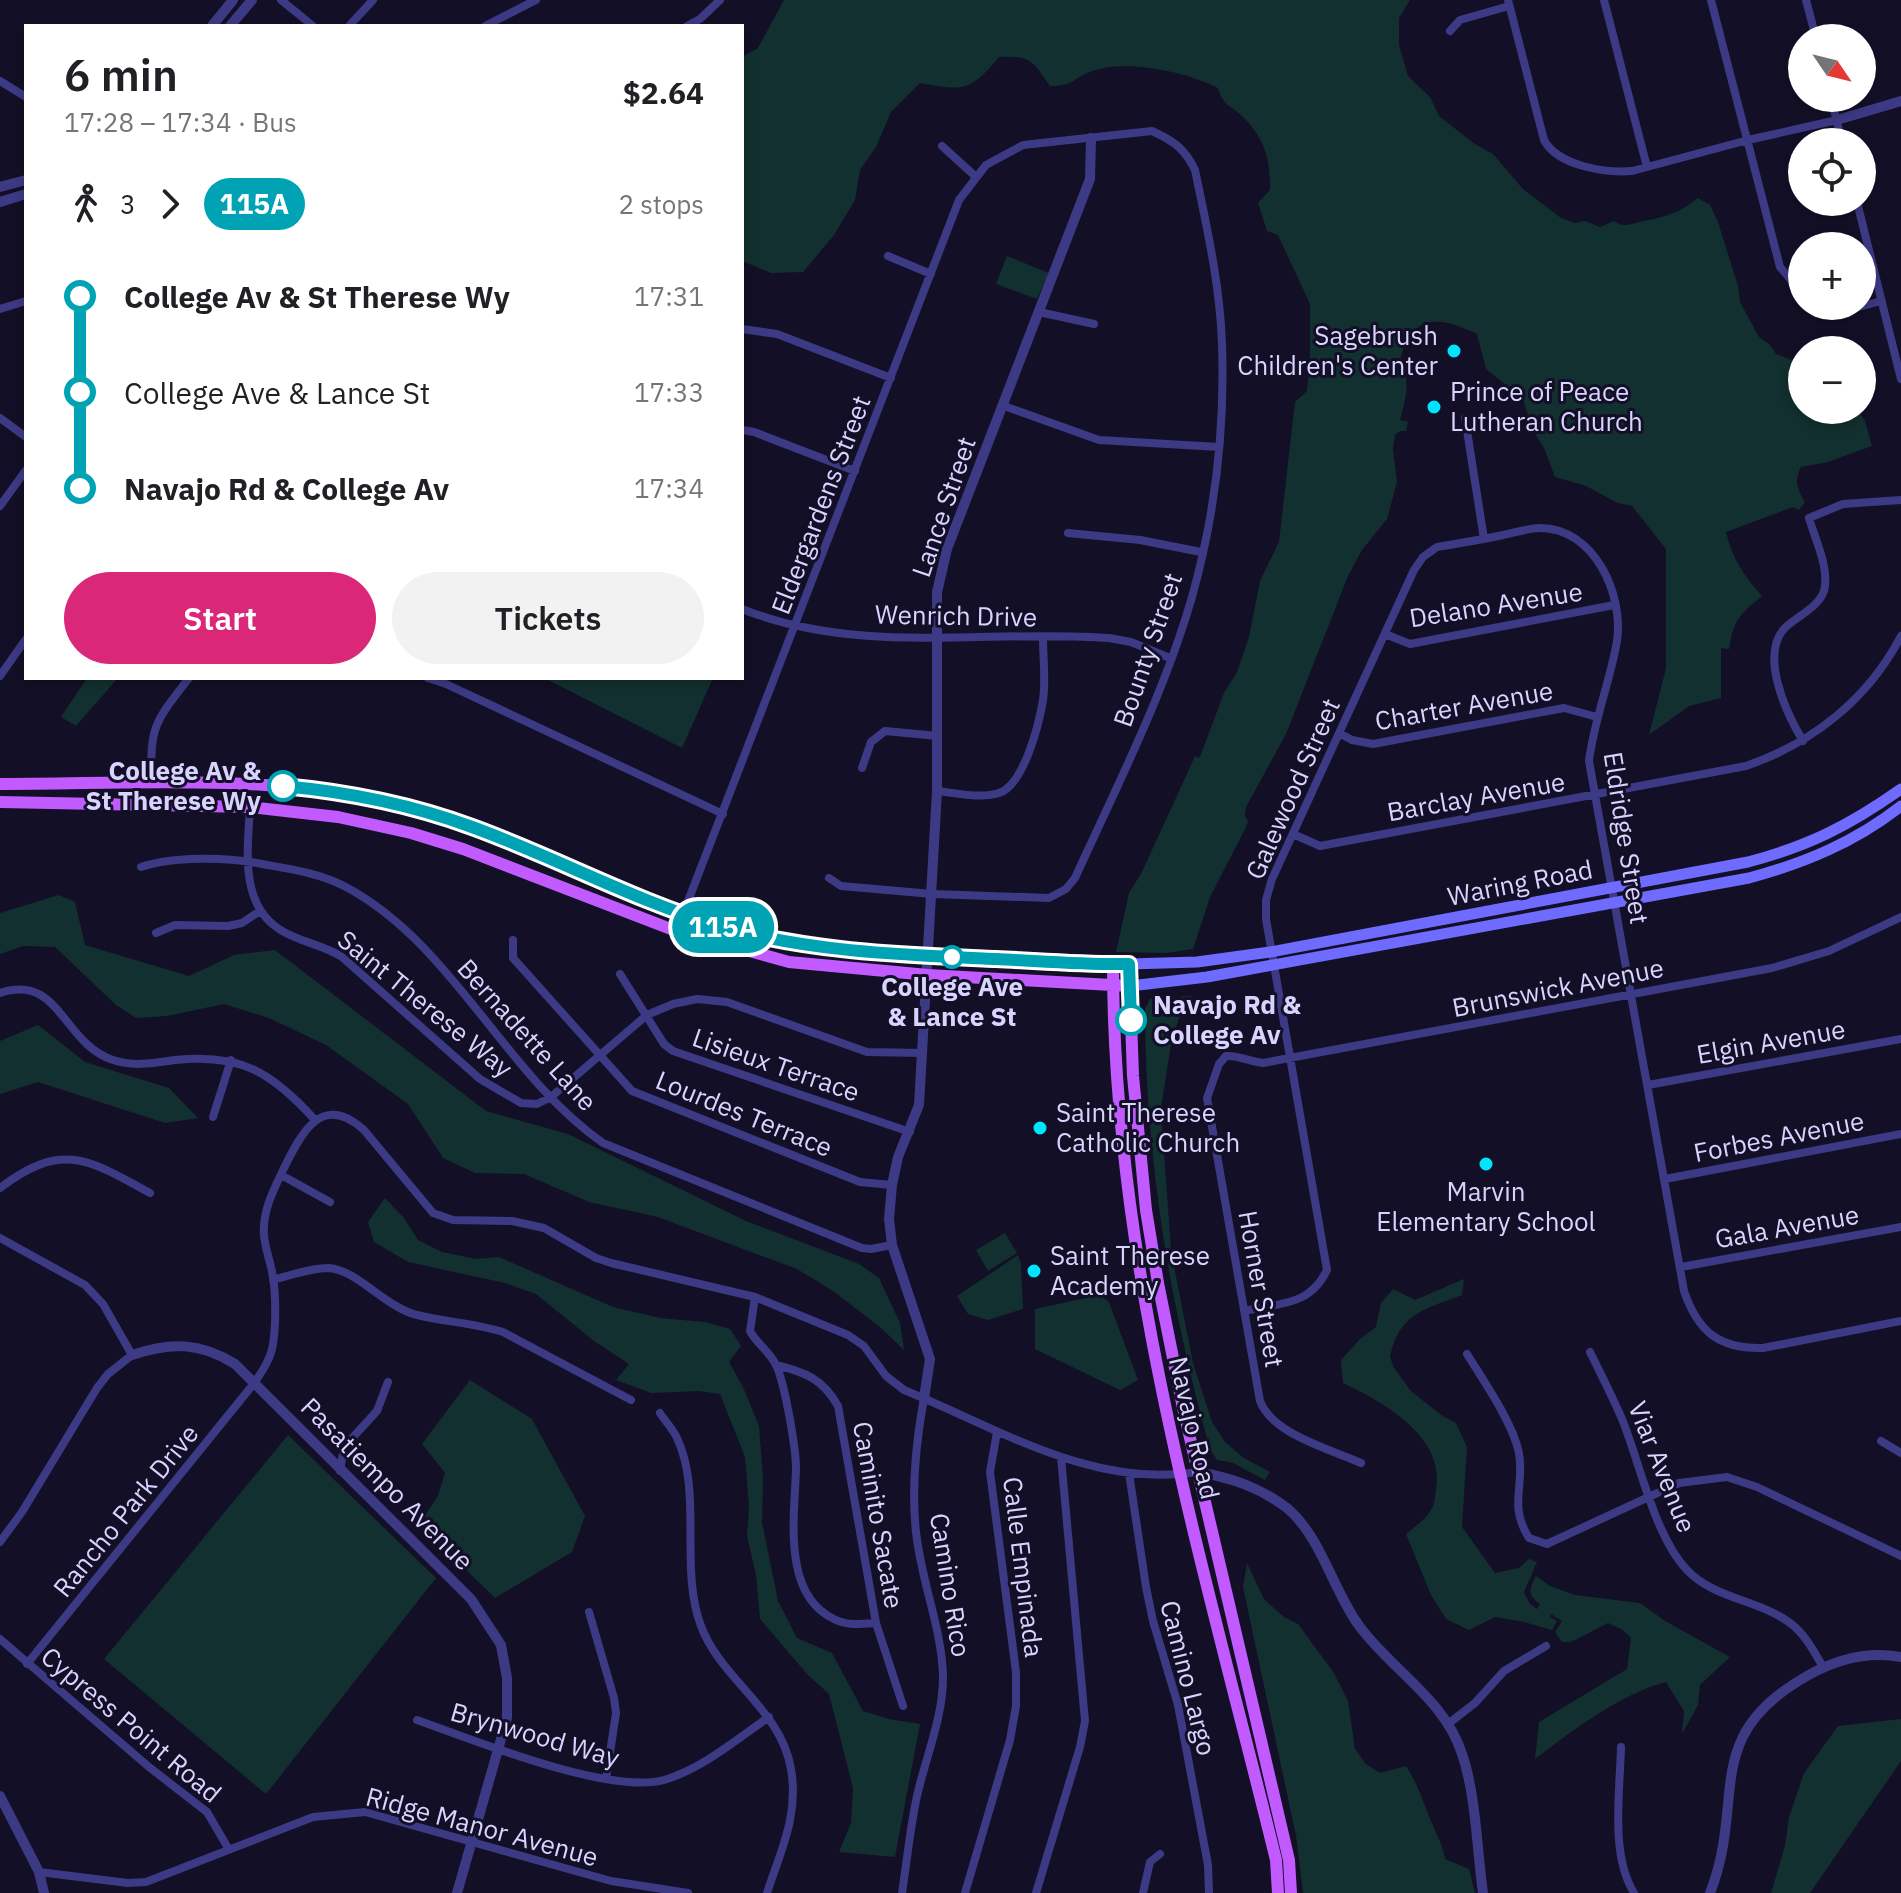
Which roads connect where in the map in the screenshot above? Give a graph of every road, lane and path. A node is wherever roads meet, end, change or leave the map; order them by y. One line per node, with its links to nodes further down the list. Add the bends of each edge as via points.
1 (233, 0): 11 (street)
2 (252, 0): 12 (street)
3 (281, 0): 13 (street)
4 (373, 0): 14 (street)
5 (536, 0): 15 (street)
6 (720, 0): 16 (street)
7 (1604, 0): 28 (street)
8 (1711, 0): 26 (street)
9 (1806, 0): 17 (street)
10 (1508, 3): 18 (street, via 1460,20); 28 (street, via 1544,140 1555,154 1615,171)
11 (214, 24)
12 (232, 24)
13 (311, 24)
14 (351, 24)
15 (489, 24)
16 (691, 24)
17 (1812, 24)
18 (1450, 31)
19 (0, 81): 20 (street)
20 (24, 96)
21 (1901, 101): 23 (street)
22 (1835, 112): 23 (street)
23 (1837, 120): 24 (street); 26 (street)
24 (1839, 128)
25 (1091, 138): 29 (street, Eldergardens Street, via 1152,131 1180,146); 30 (street, Eldergardens Street, via 1033,143 1001,155); 43 (street, Lance Street, via 1090,179)
26 (1748, 140): 28 (street); 38 (street, via 1780,267)
27 (942, 146): 30 (street)
28 (1647, 167)
29 (1195, 170): 53 (street, Bounty Street, via 1221,326)
30 (975, 176): 37 (street, Eldergardens Street, via 959,200)
31 (24, 181): 32 (street)
32 (0, 187)
33 (24, 195): 34 (street)
34 (0, 202)
35 (1860, 216): 39 (street)
36 (888, 256): 37 (street)
37 (931, 274): 46 (street, Eldergardens Street)
38 (1788, 276)
39 (1881, 301): 41 (street); 47 (street)
40 (24, 302): 42 (street)
41 (1876, 302)
42 (0, 309)
43 (1039, 312): 44 (street); 48 (street, Lance Street)
44 (1094, 324)
45 (744, 329): 46 (street, via 777,334)
46 (891, 378): 54 (street, Eldergardens Street)
47 (1901, 379)
48 (1004, 406): 53 (street, via 1099,440); 68 (street, Lance Street, via 947,549 937,592)
49 (0, 418): 52 (street)
50 (1465, 418): 59 (street)
51 (744, 430): 54 (street)
52 (24, 436)
53 (1219, 447): 60 (street, Bounty Street)
54 (855, 471): 64 (street, Eldergardens Street)
55 (24, 473): 57 (street)
56 (1901, 500): 77 (street, via 1843,504 1809,518 1824,589 1818,601 1781,632 1773,653 1783,700)
57 (0, 506)
58 (1068, 533): 60 (street)
59 (1484, 539): 61 (street, Eldridge Street, via 1437,547); 62 (street, Eldridge Street, via 1539,528 1578,540 1605,570)
60 (1201, 552): 70 (street, Bounty Street)
61 (1414, 570): 65 (street, Galewood Street)
62 (1614, 605): 65 (street, Delano Avenue, via 1410,644); 74 (street, Eldridge Street, via 1617,641)
63 (744, 610): 64 (street, Wenrich Drive)
64 (796, 625): 68 (street, Wenrich Drive); 87 (street, Eldergardens Street)
65 (1385, 634): 75 (street, Galewood Street)
66 (1901, 636): 77 (street, Barclay Avenue, via 1853,702)
67 (1043, 638): 68 (street, Wenrich Drive); 70 (street, Wenrich Drive, via 1109,638); 82 (street, via 1043,698 1031,744 1011,786 989,795)
68 (938, 639): 76 (street, Lance Street)
69 (24, 642): 71 (street)
70 (1170, 658): 93 (street, Bounty Street, via 1145,724 1066,889 1049,898)
71 (0, 676)
72 (187, 680): 80 (street, via 152,736)
73 (434, 680): 87 (street)
74 (1597, 717): 75 (street, Charter Avenue, via 1564,708 1373,744); 83 (street, Eldridge Street, via 1589,761)
75 (1339, 733): 88 (street, Galewood Street)
76 (938, 736): 78 (street, via 885,731 871,742); 82 (street, Lance Street)
77 (1803, 741): 83 (street, Barclay Avenue, via 1746,766)
78 (862, 768)
79 (0, 784): 80 (main road)
80 (152, 784): 96 (main road, via 251,782 389,801 472,827)
81 (1901, 789): 92 (main road, Waring Road, via 1824,837 1789,851)
82 (937, 791): 93 (street, Lance Street)
83 (1594, 796): 88 (street, Barclay Avenue, via 1320,846); 92 (street, Eldridge Street)
84 (0, 802): 86 (main road)
85 (1901, 806): 94 (main road, Waring Road, via 1832,850 1787,868)
86 (250, 807): 89 (street); 106 (main road, via 338,817 411,833 676,931 789,962)
87 (723, 814): 96 (street, Eldergardens Street)
88 (1293, 834): 100 (street, Galewood Street, via 1266,900)
89 (247, 861): 90 (street, Bernadette Lane, via 162,860); 95 (street); 119 (street, Bernadette Lane, via 341,885 389,914)
90 (141, 867)
91 (829, 878): 93 (street, Bounty Street, via 841,886)
92 (1612, 888): 94 (street, Eldridge Street); 100 (main road, Waring Road)
93 (932, 894): 101 (street, Lance Street)
94 (1615, 904): 104 (main road, Waring Road); 110 (street, Eldridge Street)
95 (260, 911): 98 (street, via 228,926 175,925); 119 (street, Saint Therese Way, via 278,929 342,957 480,1079 521,1103 537,1104)
96 (683, 914): 101 (main road, via 795,943)
97 (1901, 917): 110 (street, Brunswick Avenue, via 1792,963)
98 (156, 933)
99 (513, 940): 114 (street, Lourdes Terrace, via 513,958)
100 (1270, 952): 103 (main road, Waring Road); 104 (street, Galewood Street)
101 (928, 956): 102 (main road); 106 (street, Camino Rico)
102 (1113, 964): 103 (main road); 107 (main road, Navajo Road)
103 (1129, 964): 108 (main road, Navajo Road)
104 (1273, 966): 108 (main road, Waring Road); 115 (street, Galewood Street)
105 (620, 974): 111 (street, Lisieux Terrace)
106 (928, 975): 107 (main road); 113 (street, Camino Rico)
107 (1113, 986): 108 (main road); 143 (main road, Navajo Road, via 1130,1211)
108 (1130, 986): 141 (main road, Navajo Road, via 1146,1210)
109 (0, 993): 116 (street, via 39,992 89,1048 113,1060)
110 (1632, 993): 115 (street, Brunswick Avenue); 118 (street, Eldridge Street)
111 (647, 1015): 113 (street, via 673,1004 713,1000 867,1052); 114 (street); 122 (street, Lisieux Terrace, via 673,1051)
112 (1901, 1039): 118 (street, Elgin Avenue)
113 (923, 1053): 122 (street, Camino Rico, via 919,1105)
114 (600, 1056): 119 (street); 126 (street, Lourdes Terrace, via 632,1091 860,1182)
115 (1290, 1057): 117 (street, Brunswick Avenue, via 1263,1063 1235,1055); 136 (street, Galewood Street, via 1327,1270 1307,1296)
116 (231, 1060): 120 (street); 121 (street, via 290,1092)
117 (1219, 1064): 136 (street, Horner Street, via 1207,1098)
118 (1648, 1085): 125 (street, Eldridge Street)
119 (551, 1097): 132 (street, Bernadette Lane, via 603,1143 862,1248)
120 (213, 1117)
121 (315, 1120): 124 (street, Rancho Park Drive, via 302,1133); 135 (street, via 327,1115 354,1120 433,1213 453,1220 512,1221 544,1228 611,1263)
122 (910, 1132): 126 (street, Camino Rico)
123 (1901, 1134): 125 (street, Forbes Avenue)
124 (281, 1175): 129 (street); 134 (street, Rancho Park Drive, via 268,1203 264,1234)
125 (1665, 1179): 133 (street, Eldridge Street)
126 (892, 1185): 132 (street, Camino Rico)
127 (0, 1188): 128 (street, via 30,1167 64,1159 98,1165)
128 (150, 1193)
129 (330, 1202)
130 (1901, 1227): 133 (street, Gala Avenue)
131 (0, 1238): 140 (street, via 85,1285 103,1304)
132 (892, 1245): 146 (street, Camino Rico, via 930,1359)
133 (1681, 1267): 137 (street, Eldridge Street, via 1691,1312 1705,1330 1733,1346 1763,1348)
134 (273, 1280): 144 (street, Rancho Park Drive, via 273,1345); 147 (street, via 309,1270 338,1270 390,1305 503,1332)
135 (755, 1297): 142 (street, via 750,1331); 146 (street, via 848,1335 864,1346 886,1376)
136 (1244, 1311): 153 (street, Horner Street, via 1263,1409 1276,1426)
137 (1901, 1321)
138 (1590, 1352): 158 (street, Viar Avenue, via 1622,1420)
139 (1467, 1354): 158 (street, via 1515,1442 1520,1475 1516,1506 1529,1538 1547,1544)
140 (132, 1355): 144 (street, Pasatiempo Avenue, via 165,1346 200,1347 235,1364); 159 (street, via 97,1388)
141 (1174, 1362): 143 (main road); 155 (main road, Navajo Road)
142 (776, 1365): 162 (street, Caminito Sacate, via 807,1373 829,1390 838,1406); 162 (street, via 796,1465 795,1554 803,1585 818,1609 834,1620)
143 (1158, 1366): 157 (main road, Navajo Road)
144 (255, 1382): 154 (street, Pasatiempo Avenue); 166 (street, Rancho Park Drive)
145 (388, 1382): 154 (street, via 377,1411 344,1447)
146 (924, 1398): 149 (street); 184 (street, Camino Rico, via 914,1487 916,1533 943,1685)
147 (631, 1400)
148 (660, 1413): 169 (street, via 677,1438 686,1467 693,1591 701,1626 734,1681)
149 (997, 1432): 152 (street); 185 (street, Calle Empinada, via 990,1472 1016,1706)
150 (1881, 1441): 151 (street)
151 (1901, 1453)
152 (1061, 1457): 156 (street); 186 (street, via 1085,1721)
153 (1361, 1463)
154 (340, 1471): 173 (street, Pasatiempo Avenue, via 471,1599 501,1645 507,1718)
155 (1198, 1472): 157 (street); 171 (street, via 1256,1487 1289,1510 1360,1627); 190 (main road, Navajo Road, via 1289,1860)
156 (1129, 1473): 157 (street); 188 (street, Camino Largo, via 1153,1621 1181,1720)
157 (1181, 1474): 189 (main road, Navajo Road, via 1276,1860)
158 (1649, 1498): 160 (street, via 1679,1483 1727,1477); 167 (street, Viar Avenue, via 1684,1567 1700,1582 1793,1626)
159 (0, 1542)
160 (1901, 1556)
161 (589, 1612): 174 (street, via 616,1713)
162 (876, 1623): 168 (street, Caminito Sacate)
163 (0, 1639): 166 (street, Cypress Point Road)
164 (1546, 1646): 171 (street, via 1504,1671)
165 (1901, 1657): 167 (street, via 1871,1655)
166 (27, 1664): 177 (street, Cypress Point Road, via 207,1812)
167 (1823, 1667): 193 (street, via 1763,1706 1744,1732 1732,1768 1724,1850)
168 (903, 1706)
169 (769, 1717): 174 (street, Brynwood Way, via 680,1774 632,1784); 183 (street, via 783,1738 791,1769 793,1817)
170 (417, 1720): 173 (street, Brynwood Way)
171 (1448, 1724): 191 (street, via 1467,1774)
172 (1621, 1747): 192 (street, via 1620,1848 1624,1877)
173 (500, 1749): 174 (street, Brynwood Way); 176 (street, Pasatiempo Avenue)
174 (606, 1779)
175 (0, 1796): 179 (street)
176 (470, 1840): 177 (street, Ridge Manor Avenue, via 365,1812 313,1817); 181 (street, Pasatiempo Avenue); 182 (street, Ridge Manor Avenue, via 611,1881)
177 (228, 1848): 179 (street, Ridge Manor Avenue, via 146,1882)
178 (1160, 1854): 187 (street, via 1150,1862)
179 (39, 1872): 180 (street)
180 (44, 1893)
181 (457, 1893)
182 (688, 1893)
183 (767, 1893)
184 (902, 1893)
185 (965, 1893)
186 (1036, 1893)
187 (1143, 1893)
188 (1209, 1893)
189 (1278, 1893)
190 (1291, 1893)
191 (1483, 1893)
192 (1634, 1893)
193 (1710, 1893)

